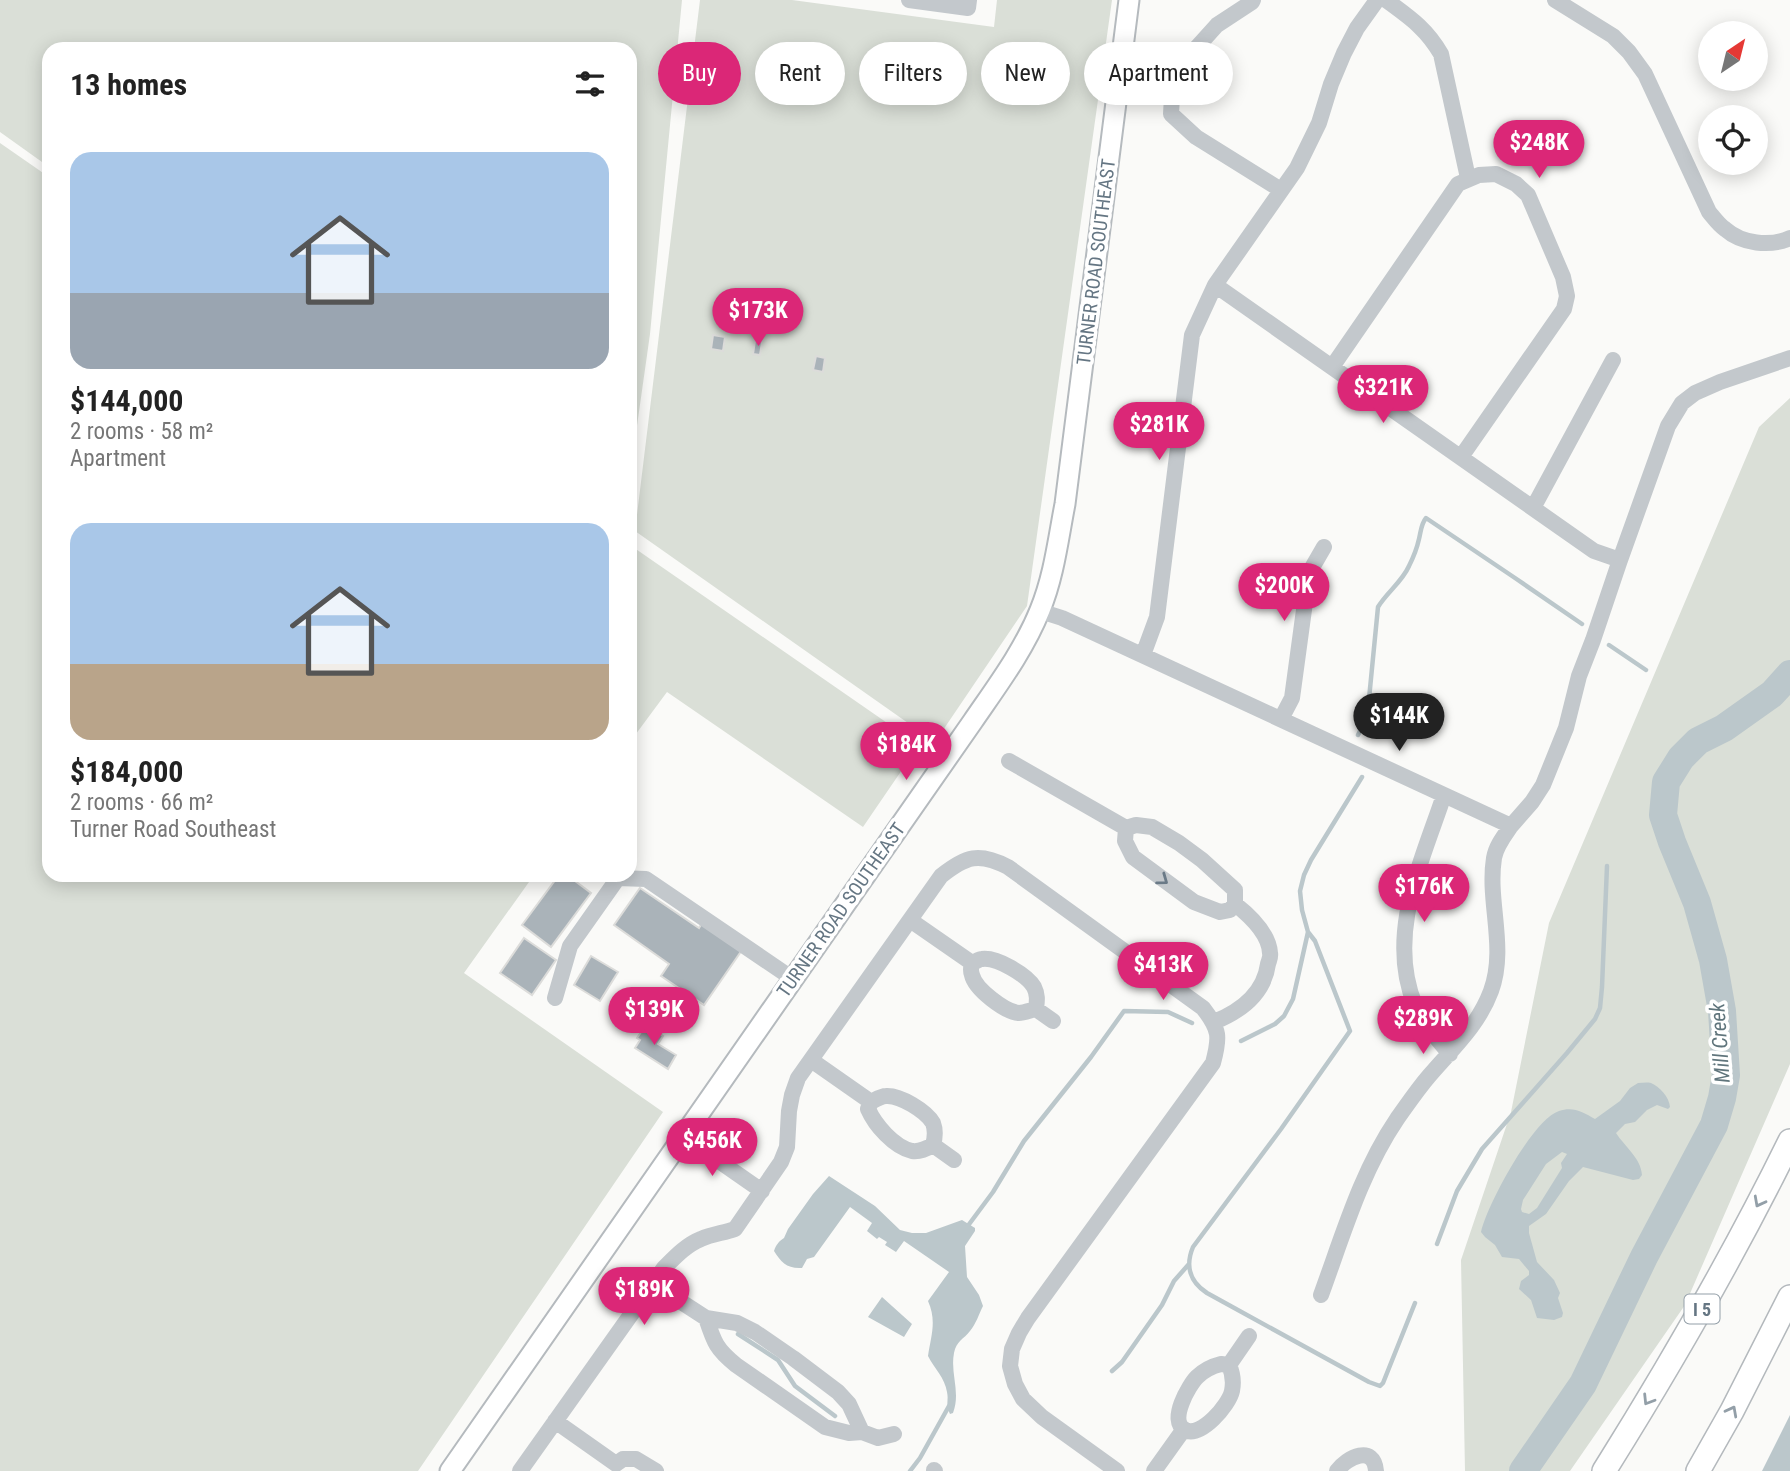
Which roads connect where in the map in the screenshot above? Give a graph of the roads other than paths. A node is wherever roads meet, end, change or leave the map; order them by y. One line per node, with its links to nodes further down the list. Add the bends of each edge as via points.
1 (909, 0): 2 (street, via 968,8)
2 (969, 0)
3 (1129, 0): 19 (main road, TURNER ROAD SOUTHEAST, via 1065,504)
4 (1253, 0): 9 (street, via 1217,25 1173,79 1171,114 1196,137)
5 (1377, 0): 9 (street, via 1344,53 1319,123)
6 (1386, 0): 8 (street, via 1417,23 1441,54)
7 (1555, 0): 10 (street, via 1613,36 1629,52 1645,74 1709,212 1724,229 1758,243)
8 (1468, 178): 14 (street, via 1451,192); 15 (street, via 1496,174 1528,195 1567,296 1564,309)
9 (1281, 190): 11 (street)
10 (1790, 239)
11 (1215, 285): 14 (street); 20 (street, via 1192,335 1157,617)
12 (1790, 358): 18 (street, via 1720,382 1682,403 1668,426)
13 (1613, 360): 16 (street)
14 (1332, 367): 15 (street)
15 (1461, 457): 16 (street)
16 (1533, 508): 18 (street, via 1594,551)
17 (1324, 547): 21 (street, via 1309,573 1292,698)
18 (1620, 560): 24 (street, via 1561,740 1542,785)
19 (1040, 611): 20 (street); 31 (main road, TURNER ROAD SOUTHEAST, via 988,699)
20 (1143, 655): 21 (street)
21 (1281, 719): 23 (street)
22 (1009, 761): 25 (street)
23 (1444, 794): 24 (street); 36 (street, via 1408,906 1404,935 1408,985 1416,1007)
24 (1511, 826): 36 (street, via 1494,856 1498,939 1492,988 1473,1026)
25 (1126, 828): 28 (street, via 1152,827 1179,843 1235,890); 28 (street, one-way to 28, via 1125,841 1133,857 1194,902 1220,912)
26 (637, 879): 31 (street, via 646,880)
27 (615, 882): 32 (street, via 570,946)
28 (1235, 904): 35 (street, via 1262,931 1270,952 1267,974 1258,993 1233,1014)
29 (910, 920): 30 (street); 35 (street, via 954,865 991,858 1203,1008); 37 (street)
30 (972, 963): 33 (street, via 974,981 1007,1010); 33 (street, via 996,960 1015,970 1033,986)
31 (793, 979): 39 (main road, TURNER ROAD SOUTHEAST)
32 (555, 998)
33 (1036, 1009): 34 (street)
34 (1053, 1021)
35 (1214, 1022): 57 (street, via 1218,1035 1213,1063 1028,1318 1012,1349 1010,1366 1023,1399)
36 (1450, 1054): 45 (street, via 1415,1094 1380,1147)
37 (811, 1060): 38 (street); 43 (street, via 792,1095 787,1147)
38 (871, 1102): 41 (street, via 872,1120 898,1143 912,1151); 41 (street, via 885,1095 918,1108 932,1122)
39 (683, 1136): 43 (street); 54 (main road, TURNER ROAD SOUTHEAST)
40 (1790, 1141): 61 (highway, I 5, one-way to 61, via 1660,1382)
41 (933, 1145): 42 (street)
42 (954, 1160)
43 (762, 1191): 44 (street, via 734,1228 681,1250)
44 (652, 1283): 47 (street); 50 (street)
45 (1321, 1295)
46 (1790, 1297): 62 (highway, one-way to 46)
47 (706, 1318): 52 (street, via 737,1323 793,1358 838,1392); 52 (street, via 715,1344 736,1365 825,1427)
48 (1249, 1336): 49 (street)
49 (1229, 1365): 51 (street, via 1213,1366 1190,1386 1179,1414); 51 (street, via 1233,1382 1224,1407 1199,1429)
50 (555, 1422): 55 (street); 56 (street, via 616,1464 623,1458 636,1459)
51 (1184, 1429): 58 (street)
52 (862, 1432): 53 (street, via 878,1438)
53 (894, 1434)
54 (450, 1471)
55 (520, 1471)
56 (656, 1471)
57 (1117, 1471)
58 (1154, 1471)
59 (1336, 1471): 60 (street, via 1364,1455 1375,1461)
60 (1376, 1471)
61 (1604, 1471)
62 (1698, 1471)

